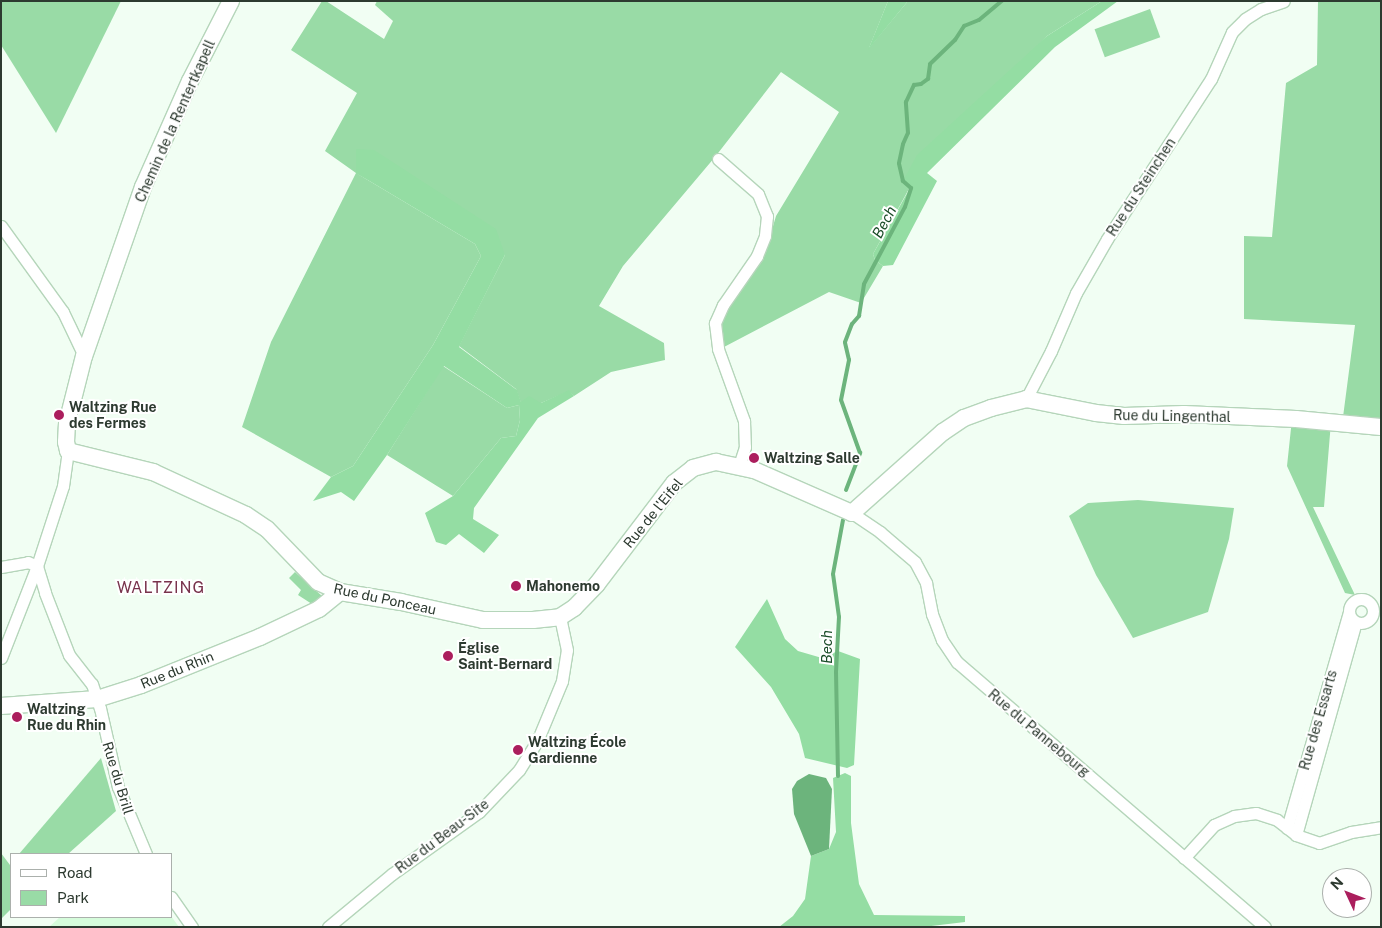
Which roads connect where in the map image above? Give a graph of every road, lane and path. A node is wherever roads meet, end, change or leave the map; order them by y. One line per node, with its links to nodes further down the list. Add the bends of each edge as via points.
1 (231, 1): 5 (street, Chemin de la Rentertkapell, via 190,81 143,187)
2 (1284, 1): 6 (street, Rue du Steinchen, via 1244,19 1232,32 1211,79 1076,293)
3 (718, 158): 9 (street, via 758,194 767,216 765,236 757,256 723,305 715,323 718,349 744,421 745,447)
4 (1, 226): 5 (street, via 63,312)
5 (84, 356): 8 (street, Chemin de la Rentertkapell, via 67,423)
6 (1026, 399): 7 (street, Rue du Lingenthal, via 1124,416 1184,414); 10 (street, Rue du Lingenthal, via 973,415 943,432)
7 (1381, 427)
8 (68, 451): 11 (street, via 63,486); 13 (street, Rue du Ponceau, via 153,472 246,515 267,529 318,582)
9 (739, 466): 10 (street, Rue de l'Eifel); 16 (street, Rue de l'Eifel, via 716,462 702,464 684,474 596,584 574,608)
10 (852, 514): 24 (street, Rue du Pannebourg, via 880,532 915,562 926,582 932,614 942,640 957,662)
11 (37, 566): 12 (street, via 28,562); 18 (street); 19 (street, Rue du Brill, via 68,655 92,684)
12 (1, 567)
13 (340, 592): 16 (street, Rue du Ponceau, via 483,620); 19 (street, Rue du Rhin, via 319,609 260,637)
14 (1376, 604): 15 (street, via 1358,599 1351,604); 17 (street, via 1371,618 1364,623)
15 (1349, 612): 17 (street); 22 (street, Rue des Essarts)
16 (560, 617): 27 (street, Rue du Beau-Site, via 567,650 562,681 538,739 519,770 479,812 392,874)
17 (1356, 622): 22 (street, Rue des Essarts)
18 (1, 658)
19 (97, 700): 20 (street, Rue du Rhin); 23 (street, Rue du Brill, via 118,787)
20 (1, 706)
21 (1381, 827): 22 (street, via 1351,832 1319,843)
22 (1291, 831): 24 (street, via 1277,820 1256,813 1234,816 1214,825)
23 (146, 853)
24 (1184, 858): 28 (street, Rue du Pannebourg)
25 (172, 899): 26 (street)
26 (192, 927)
27 (328, 927)
28 (1265, 927)

